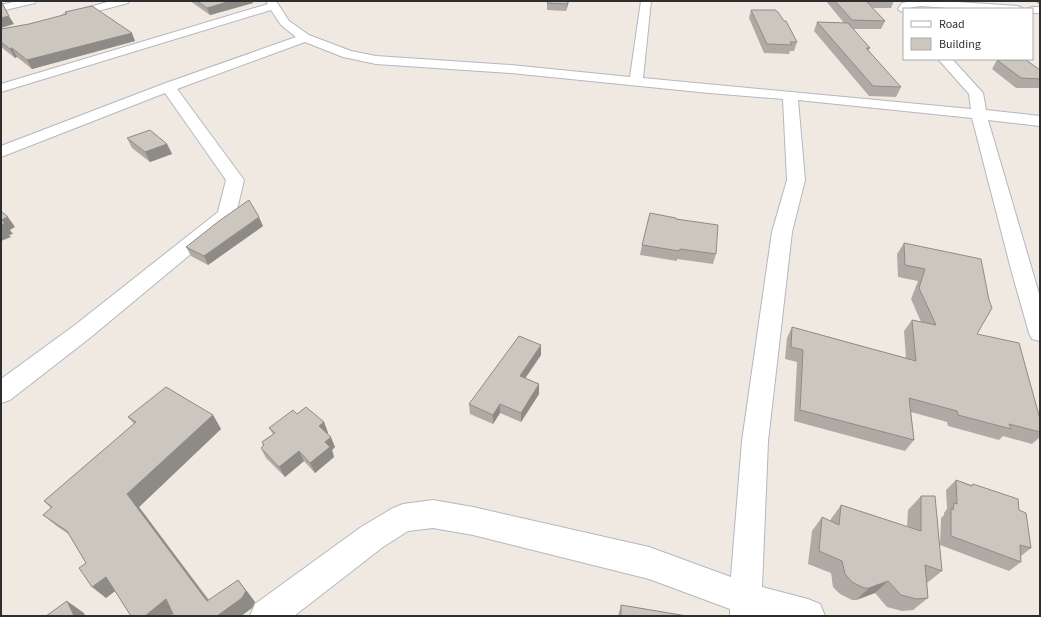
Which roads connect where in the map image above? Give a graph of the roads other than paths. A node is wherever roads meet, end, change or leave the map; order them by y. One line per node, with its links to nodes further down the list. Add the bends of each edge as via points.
1 (30, 1): 5 (street)
2 (124, 1): 8 (street)
3 (646, 1): 11 (street)
4 (273, 4): 9 (street, via 285,23); 13 (street)
5 (1, 8)
6 (905, 8): 7 (street, via 906,5 920,3)
7 (1002, 8)
8 (58, 18)
9 (305, 38): 11 (street, via 348,54 376,60 511,69); 12 (street)
10 (946, 60): 15 (street, via 976,93)
11 (636, 82): 14 (street)
12 (168, 87): 17 (street); 19 (street, via 235,180 227,214 83,331)
13 (1, 88)
14 (790, 95): 15 (street); 20 (street, via 796,180 782,232 755,441)
15 (979, 114): 16 (street); 18 (street)
16 (1040, 121)
17 (1, 152)
18 (1040, 333)
19 (1, 393)
20 (746, 607): 21 (street, via 649,563 473,521 433,514 403,518 372,537); 22 (street)
21 (267, 616)
22 (808, 616)

